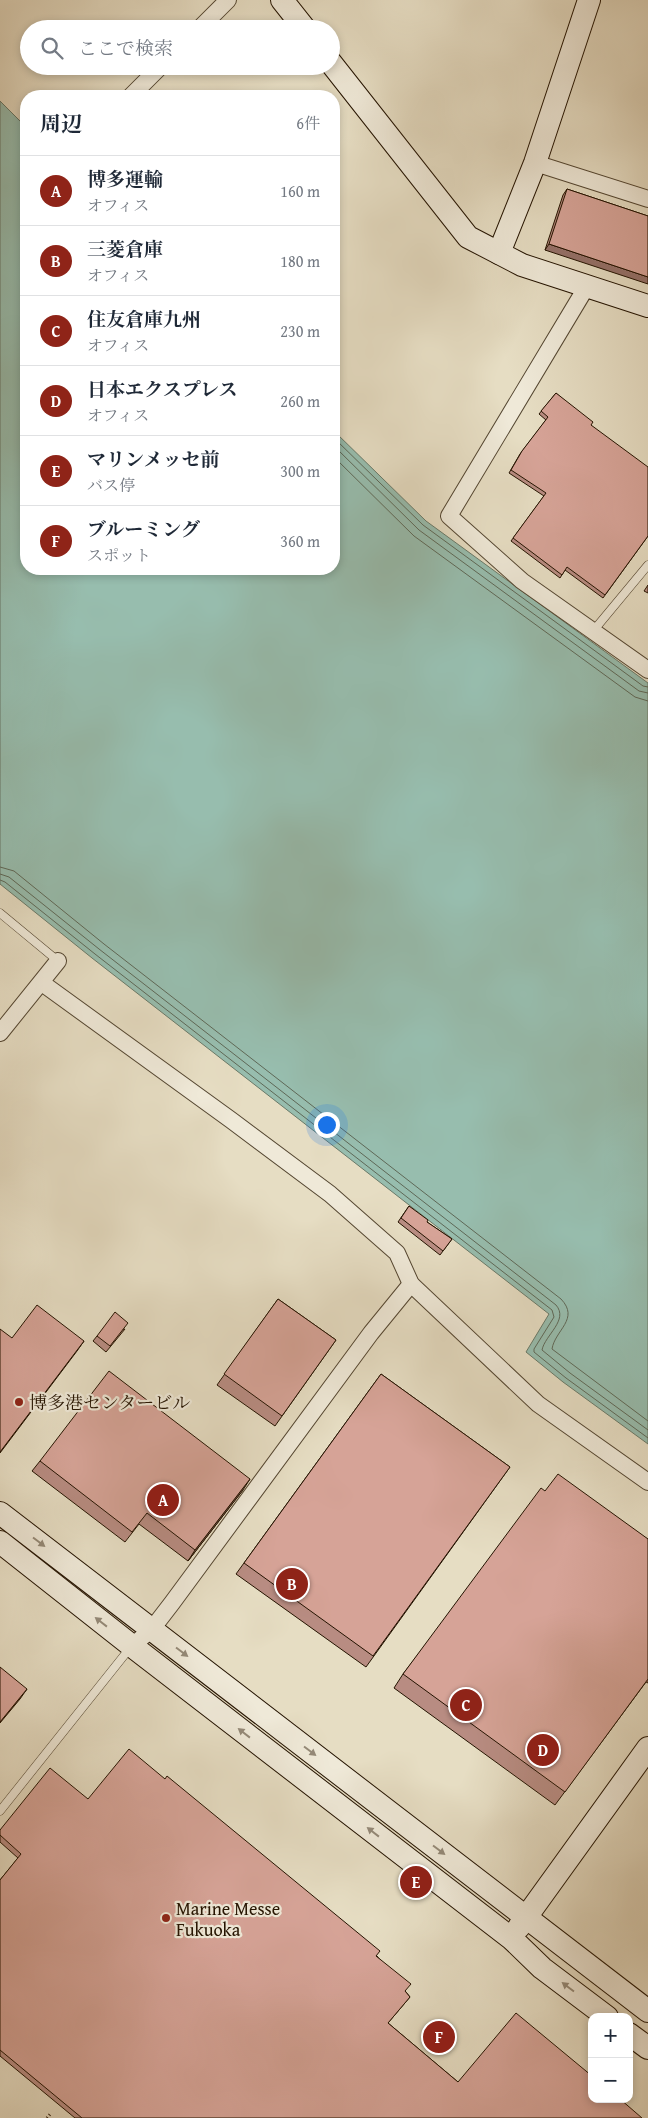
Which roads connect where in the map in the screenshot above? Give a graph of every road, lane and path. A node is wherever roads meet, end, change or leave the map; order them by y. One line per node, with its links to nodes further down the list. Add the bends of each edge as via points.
1 (228, 0): 4 (street)
2 (282, 0): 5 (street)
3 (589, 0): 9 (street)
4 (208, 20)
5 (298, 20)
6 (340, 73): 11 (street, via 468,237)
7 (153, 75): 8 (street)
8 (137, 90)
9 (535, 163): 10 (street); 11 (street)
10 (648, 199)
11 (499, 253): 12 (street, via 522,265)
12 (587, 286): 13 (street); 15 (street, via 450,516 522,581)
13 (648, 306)
14 (648, 565): 15 (lane)
15 (594, 630): 16 (street)
16 (648, 670)
17 (0, 913): 18 (lane)
18 (58, 961): 19 (street)
19 (42, 983): 20 (street); 21 (street, via 330,1194 397,1253)
20 (0, 1033)
21 (411, 1284): 22 (street, via 538,1404); 24 (street, via 371,1333)
22 (648, 1482)
23 (3, 1525): 24 (street, one-way to 24); 25 (street, one-way to 23)
24 (152, 1629): 25 (street); 28 (street, one-way to 28)
25 (132, 1646): 27 (lane); 29 (street, one-way to 25)
26 (648, 1748): 28 (street)
27 (0, 1811)
28 (525, 1916): 29 (street); 30 (street)
29 (512, 1939): 31 (street, one-way to 29, via 542,1968)
30 (648, 2011)
31 (602, 2013)
32 (633, 2037): 33 (street)
33 (648, 2048)
34 (51, 2113): 35 (path)
35 (47, 2118)

